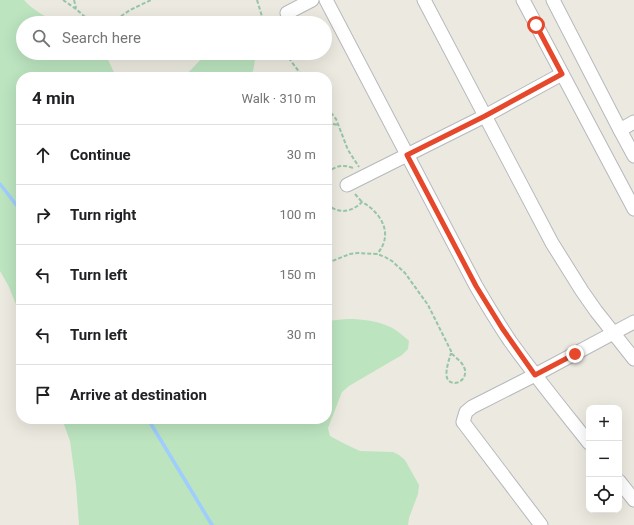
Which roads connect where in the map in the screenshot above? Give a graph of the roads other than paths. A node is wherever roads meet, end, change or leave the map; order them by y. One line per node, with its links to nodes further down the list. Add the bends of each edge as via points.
1 (312, 0): 6 (street)
2 (326, 0): 11 (street)
3 (424, 0): 8 (street)
4 (523, 0): 7 (street)
5 (553, 2): 10 (street)
6 (287, 14)
7 (562, 74): 8 (street); 14 (street)
8 (485, 116): 11 (street); 16 (street, via 560,256 596,311)
9 (634, 122): 10 (street)
10 (620, 130): 12 (street)
11 (407, 155): 13 (street); 18 (street, via 480,292)
12 (634, 156)
13 (347, 185)
14 (634, 209)
15 (634, 322): 16 (street)
16 (614, 333): 17 (street); 18 (street)
17 (634, 359)
18 (535, 375): 19 (street); 22 (street, via 472,407 466,412 463,422)
19 (587, 441)
20 (622, 485): 21 (street)
21 (634, 500)
22 (542, 525)

